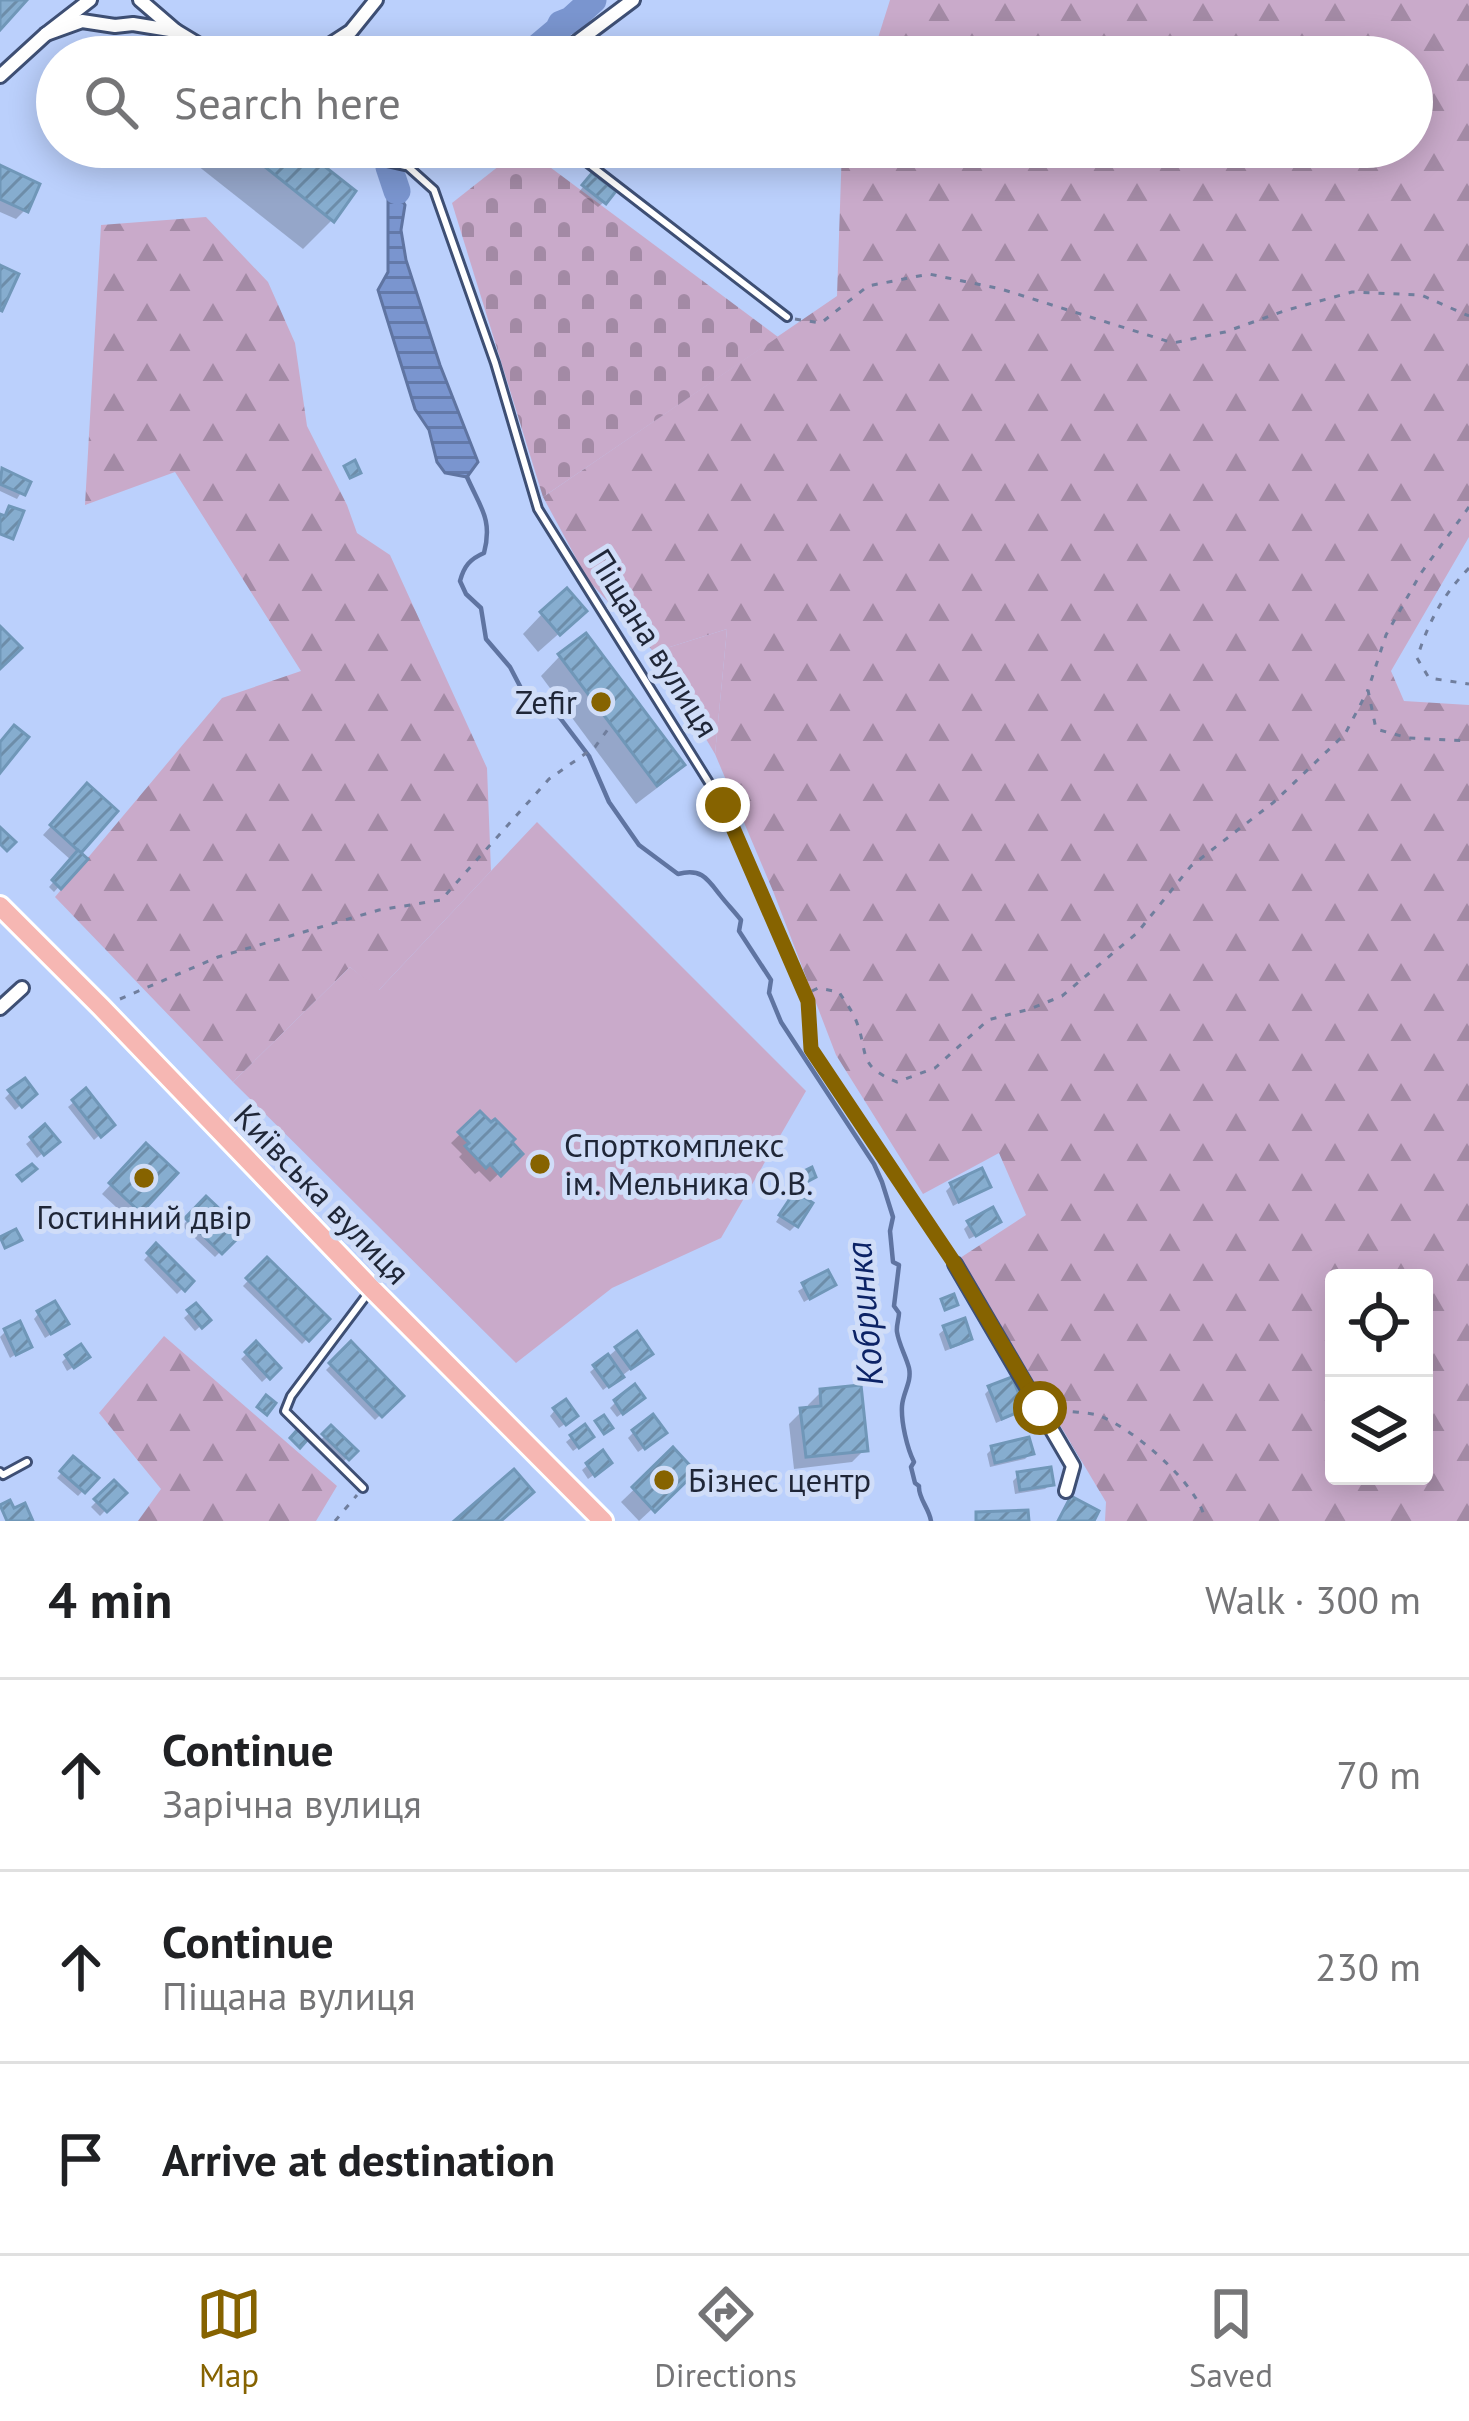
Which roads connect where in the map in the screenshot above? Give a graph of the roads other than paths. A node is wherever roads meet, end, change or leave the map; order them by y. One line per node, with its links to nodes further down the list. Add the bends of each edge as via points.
1 (90, 0): 6 (street)
2 (140, 0): 5 (street)
3 (376, 0): 8 (street)
4 (633, 0): 9 (street)
5 (176, 31): 6 (street, via 82,21); 7 (street)
6 (46, 34)
7 (184, 36)
8 (344, 36)
9 (585, 36)
10 (36, 43): 11 (street)
11 (0, 76)
12 (410, 168): 18 (lane, Піщана вулиця, via 434,190 538,509 723,805 808,1001 811,1049)
13 (594, 168): 14 (lane)
14 (788, 317)
15 (0, 906): 19 (main road, Київська вулиця)
16 (22, 988): 17 (street)
17 (0, 1008)
18 (955, 1264): 23 (street, via 1073,1466)
19 (372, 1289): 22 (lane, via 285,1411); 24 (main road, Київська вулиця)
20 (27, 1462): 21 (lane)
21 (0, 1472)
22 (363, 1487)
23 (1066, 1491)
24 (603, 1521)

